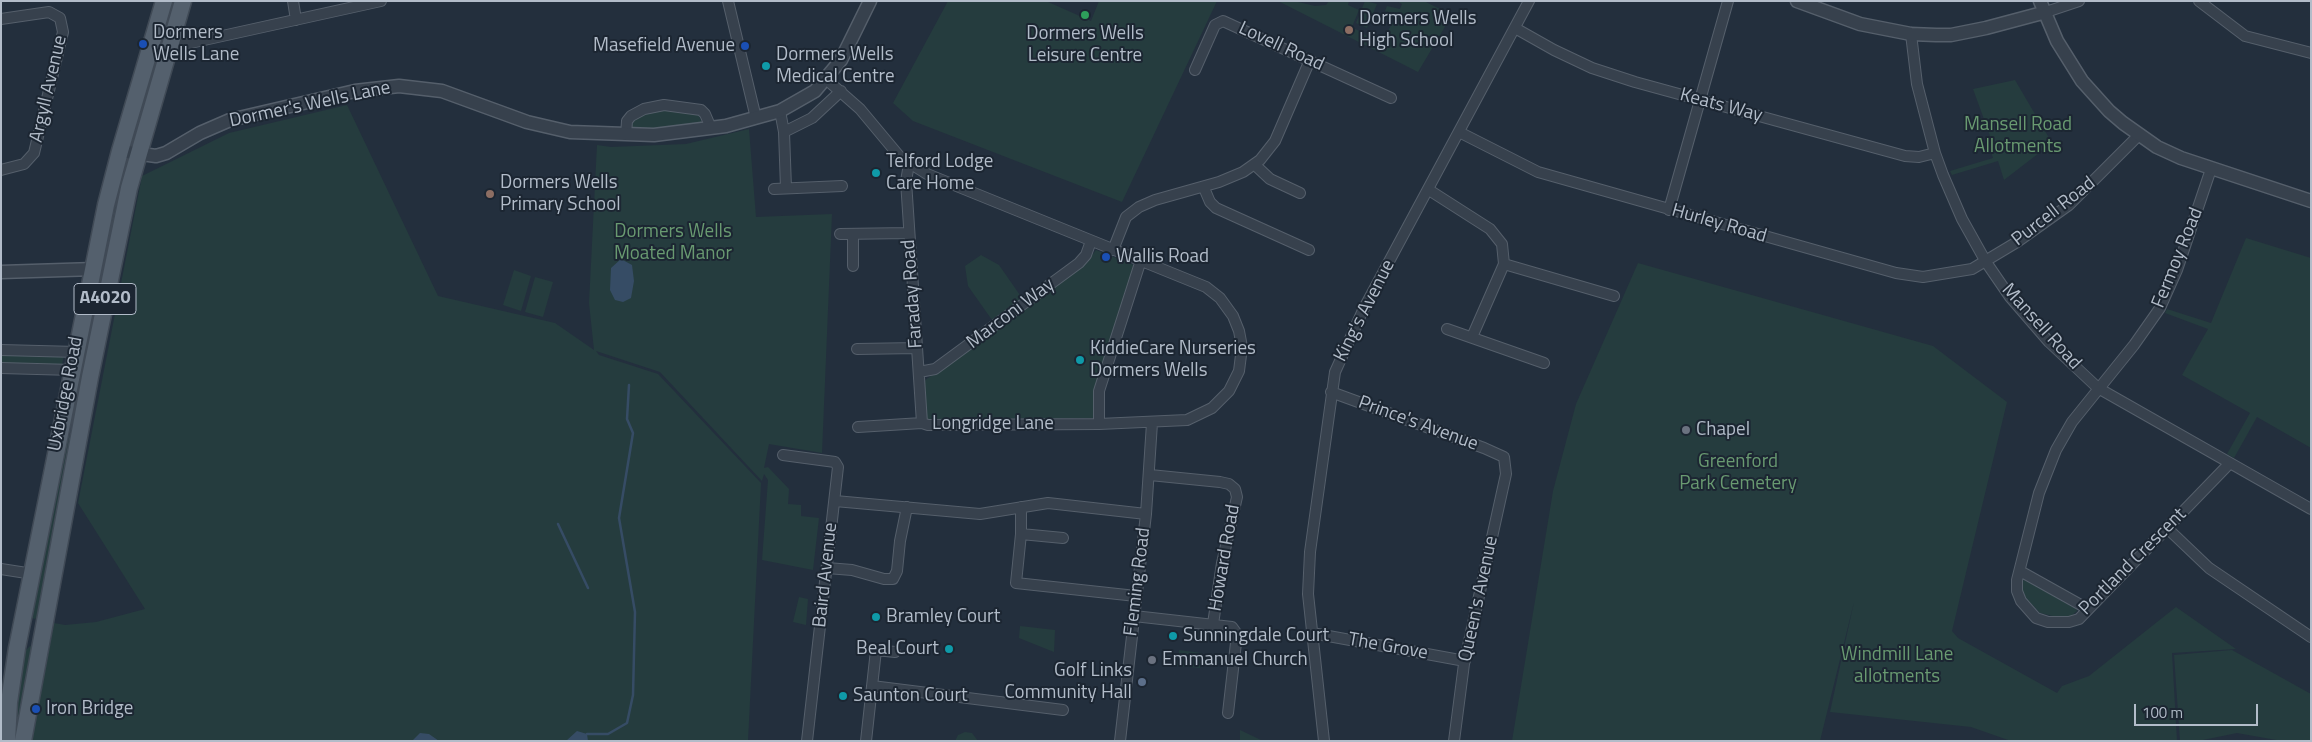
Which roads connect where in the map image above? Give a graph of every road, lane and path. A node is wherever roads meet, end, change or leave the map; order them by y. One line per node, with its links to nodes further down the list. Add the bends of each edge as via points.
1 (164, 1): 33 (main road, Uxbridge Road / A4020)
2 (183, 1): 18 (main road, Uxbridge Road / A4020)
3 (293, 1): 15 (street)
4 (381, 1): 12 (street)
5 (728, 1): 27 (street)
6 (870, 1): 22 (street, Dormer's Wells Lane, via 846,52)
7 (1528, 1): 16 (street, King's Avenue)
8 (1728, 1): 25 (street)
9 (1797, 1): 17 (street, via 1860,24)
10 (2079, 1): 13 (street)
11 (2199, 1): 19 (street, via 2245,36)
12 (362, 3): 15 (street)
13 (2043, 6): 17 (street, via 2018,20 1951,35); 32 (street, via 2058,41 2082,81 2108,111)
14 (1, 19): 39 (street, Argyll Avenue, via 52,13 60,18 63,32 34,153 24,164)
15 (296, 20): 18 (street, via 186,44)
16 (1515, 28): 25 (street, Keats Way, via 1592,68); 30 (street, King's Avenue)
17 (1911, 34): 34 (street, Mansell Road, via 1917,84)
18 (171, 42): 35 (main road, Uxbridge Road / A4020)
19 (2311, 53)
20 (1310, 60): 21 (street, Lovell Road, via 1223,21 1215,25); 24 (street, Lovell Road); 37 (street, via 1275,141)
21 (1195, 70)
22 (827, 80): 23 (street, Longridge Lane); 26 (street, Dormer's Wells Lane, via 804,99)
23 (841, 91): 29 (street, via 812,118); 36 (street, Longridge Lane)
24 (1392, 98)
25 (1700, 101): 34 (street, Keats Way, via 1905,156); 47 (street)
26 (780, 111): 27 (street, Dormer's Wells Lane); 29 (street)
27 (756, 118): 28 (street, Dormer's Wells Lane)
28 (711, 128): 31 (street, Dormer's Wells Lane, via 681,133); 31 (street, via 701,110 664,105 644,109 631,116 627,121)
29 (784, 132): 41 (street)
30 (1459, 132): 44 (street, King's Avenue); 47 (street, Hurley Road, via 1538,172)
31 (626, 135): 35 (street, Dormer's Wells Lane, via 554,130 446,92 399,86 355,91 241,117 200,133 166,153)
32 (2139, 135): 38 (street, via 2157,147); 55 (street, Purcell Road, via 2068,205)
33 (120, 151): 35 (street, Dormer's Wells Lane); 58 (main road, Uxbridge Road / A4020)
34 (1935, 153): 55 (street, Mansell Road, via 1962,219)
35 (138, 155): 62 (main road, Uxbridge Road / A4020)
36 (909, 164): 48 (street, Faraday Road, via 906,181); 51 (street, Longridge Lane)
37 (1255, 164): 42 (street); 45 (street, via 1270,179)
38 (2211, 169): 46 (street); 73 (street, Fermoy Road, via 2177,270 2160,308)
39 (1, 170)
40 (842, 186): 41 (street)
41 (786, 188): 43 (street)
42 (1204, 188): 52 (street, via 1155,200 1134,210 1126,217); 53 (street, via 1216,208)
43 (774, 189)
44 (1429, 190): 56 (street, via 1490,228 1502,244); 74 (street, King's Avenue, via 1350,337 1338,362)
45 (1300, 193)
46 (2311, 201)
47 (1669, 210): 55 (street, Hurley Road, via 1896,273 1923,277 1948,274)
48 (909, 233): 50 (street); 65 (street, Faraday Road)
49 (840, 234): 50 (street)
50 (853, 234): 57 (street)
51 (1092, 241): 52 (street, Longridge Lane); 72 (street, Marconi Way, via 1079,264 935,369)
52 (1114, 250): 54 (street, Longridge Lane)
53 (1309, 250)
54 (1140, 260): 76 (street, Longridge Lane, via 1197,283 1220,298 1234,316 1242,347 1237,378 1218,403 1187,420); 77 (street, via 1099,391)
55 (1986, 262): 73 (street, Mansell Road, via 2048,342)
56 (1504, 264): 60 (street); 64 (street)
57 (853, 266)
58 (95, 269): 59 (street); 61 (main road, Uxbridge Road / A4020)
59 (1, 272)
60 (1614, 296)
61 (84, 317): 62 (main road, A4020); 68 (main road, Uxbridge Road / A4020)
62 (101, 320): 80 (main road, Uxbridge Road / A4020)
63 (1447, 329): 64 (street)
64 (1472, 337): 69 (street)
65 (917, 348): 66 (street); 72 (street, Faraday Road)
66 (857, 349)
67 (1, 350): 68 (street)
68 (76, 352): 71 (main road, Uxbridge Road / A4020)
69 (1544, 363)
70 (1, 368): 71 (street)
71 (73, 370): 79 (main road, Uxbridge Road / A4020)
72 (919, 372): 75 (street, Faraday Road)
73 (2098, 388): 83 (street, Mansell Road); 95 (street, Portland Crescent, via 2072,422 2050,463)
74 (1331, 392): 82 (street, Prince's Avenue); 103 (street, King's Avenue, via 1310,552 1308,594)
75 (922, 423): 77 (street, Longridge Lane); 78 (street, Longridge Lane)
76 (1152, 423): 77 (street, Longridge Lane); 84 (street, Fleming Road)
77 (1099, 424)
78 (858, 427)
79 (60, 436): 80 (main road, via 67,427 72,428 78,434); 96 (main road, Uxbridge Road / A4020)
80 (78, 441): 101 (main road, Uxbridge Road / A4020)
81 (783, 455): 85 (street, Baird Avenue, via 835,462 838,467)
82 (1504, 457): 106 (street, Queen's Avenue, via 1506,474)
83 (2230, 464): 88 (street, Mansell Road); 90 (street, Portland Crescent)
84 (1150, 475): 89 (street, Fleming Road); 102 (street, Howard Road, via 1229,484 1235,489 1237,496)
85 (834, 501): 86 (street); 93 (street, Baird Avenue)
86 (907, 507): 87 (street, via 980,514); 93 (street, via 893,579)
87 (1021, 507): 89 (street, via 1048,503); 91 (street)
88 (2311, 509)
89 (1146, 514): 97 (street, Fleming Road)
90 (2167, 528): 98 (street, Portland Crescent); 104 (street, via 2208,568)
91 (1022, 534): 92 (street); 97 (street, via 1016,583)
92 (1063, 538)
93 (827, 568): 112 (street, Baird Avenue)
94 (1, 569): 96 (street)
95 (2020, 571): 98 (street); 98 (street, Portland Crescent, via 2016,591 2036,618 2048,622 2069,622)
96 (33, 574): 100 (main road, Uxbridge Road / A4020)
97 (1136, 596): 99 (street, Fleming Road)
98 (2088, 609)
99 (1134, 616): 102 (street); 114 (street, Fleming Road)
100 (24, 617): 101 (main road, via 33,626); 110 (main road, Uxbridge Road / A4020, via 9,702)
101 (44, 622): 111 (main road, Uxbridge Road / A4020)
102 (1213, 624): 109 (street, via 1232,627 1237,634)
103 (1312, 633): 106 (street, The Grove); 115 (street, King's Avenue)
104 (2311, 637)
105 (895, 652): 107 (street, via 876,650)
106 (1465, 661): 116 (street, Queen's Avenue)
107 (872, 686): 108 (street); 113 (street)
108 (1063, 710)
109 (1228, 714)
110 (7, 741)
111 (24, 741)
112 (807, 741)
113 (866, 741)
114 (1120, 741)
115 (1324, 741)
116 (1454, 741)

